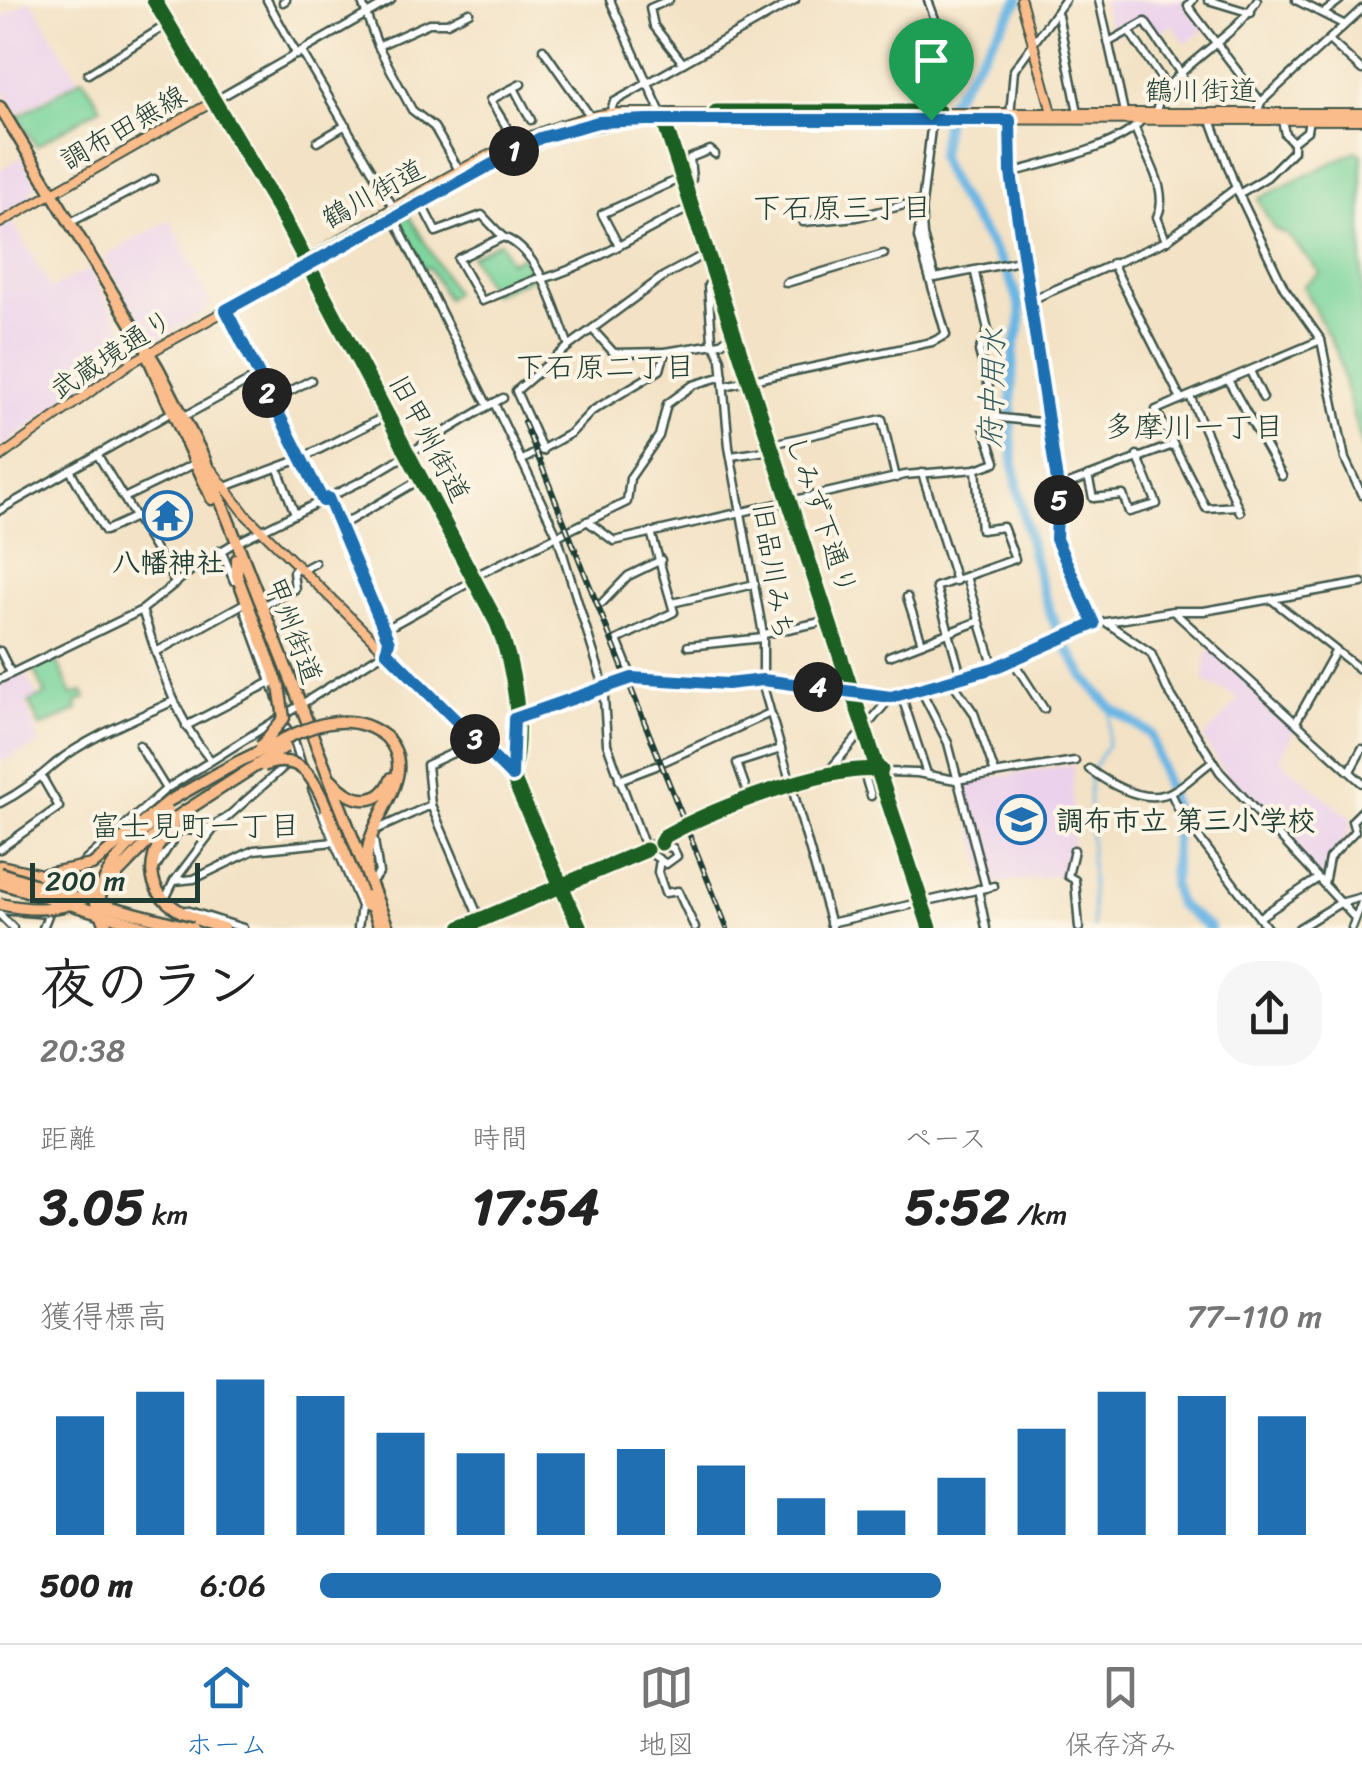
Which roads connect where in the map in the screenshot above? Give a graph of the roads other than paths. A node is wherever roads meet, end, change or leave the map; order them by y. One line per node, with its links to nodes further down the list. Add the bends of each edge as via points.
1 (154, 0): 23 (main road, 旧甲州街道)
2 (267, 0): 32 (street)
3 (361, 0): 22 (street)
4 (391, 0): 22 (street)
5 (610, 0): 37 (street, しみず下通り)
6 (669, 0): 33 (street, via 650,8 654,26)
7 (795, 0): 33 (street)
8 (928, 0): 49 (street, via 948,55)
9 (1066, 0): 21 (street)
10 (1099, 0): 27 (street)
11 (1192, 0): 28 (street, via 1188,6)
12 (1208, 0): 20 (street)
13 (1258, 0): 20 (street)
14 (1298, 0): 19 (street)
15 (1340, 0): 19 (street)
16 (1021, 4): 30 (main road)
17 (1362, 10): 24 (street)
18 (469, 12): 29 (street)
19 (1325, 12): 24 (street)
20 (1251, 13): 28 (street)
21 (1058, 14): 30 (street); 42 (street)
22 (367, 16): 29 (street); 32 (street)
23 (168, 24): 35 (street); 39 (main road, 旧甲州街道)
24 (1343, 24): 26 (street)
25 (1130, 34): 27 (street); 36 (street, via 1145,22); 38 (street)
26 (1330, 40): 34 (street); 40 (street)
27 (1109, 42): 43 (street)
28 (1216, 45): 36 (street); 40 (street)
29 (378, 46): 63 (street, via 413,112 434,127)
30 (1031, 48): 50 (street, via 1014,70); 51 (main road)
31 (543, 49): 47 (street)
32 (300, 53): 39 (street); 58 (street)
33 (683, 63): 37 (street)
34 (1362, 70)
35 (88, 74)
36 (1182, 75): 38 (street)
37 (647, 83): 46 (street, via 612,104); 48 (street, しみず下通り)
38 (1167, 86): 44 (street)
39 (216, 100): 68 (main road, 調布田無線); 82 (main road, 旧甲州街道)
40 (1261, 102): 45 (street)
41 (0, 106): 68 (highway, 甲州街道)
42 (1078, 112): 43 (main road, 鶴川街道); 51 (main road, 鶴川街道)
43 (1124, 112): 44 (main road, 鶴川街道)
44 (1156, 112): 45 (main road, 鶴川街道)
45 (1257, 112): 52 (main road, 鶴川街道)
46 (610, 113): 47 (main road, 鶴川街道); 48 (main road, 鶴川街道)
47 (590, 116): 60 (main road, 鶴川街道)
48 (662, 116): 49 (main road, 鶴川街道); 66 (street, しみず下通り); 70 (main road, 鶴川街道, via 560,131)
49 (939, 116): 50 (main road, 鶴川街道); 69 (street)
50 (1010, 116): 51 (main road, 鶴川街道); 64 (street)
51 (1053, 116): 57 (main road, 鶴川街道)
52 (1309, 116): 53 (main road, 鶴川街道); 56 (main road, 鶴川街道); 61 (street)
53 (1362, 116)
54 (532, 120): 60 (street, via 518,86 490,100)
55 (1211, 120): 56 (main road, 鶴川街道); 57 (main road, 鶴川街道); 67 (street)
56 (1282, 120): 61 (street)
57 (1138, 124): 64 (street, via 1108,142); 77 (street)
58 (346, 125): 59 (street); 72 (street)
59 (317, 142)
60 (516, 142): 63 (main road, 鶴川街道)
61 (1294, 142): 67 (street, via 1266,176)
62 (716, 154): 66 (street, via 690,158 692,179)
63 (460, 173): 72 (main road, 鶴川街道)
64 (1011, 173): 81 (street)
65 (154, 179): 73 (street)
66 (683, 182): 71 (street, しみず下通り); 78 (street, via 602,214)
67 (1239, 190): 77 (street); 92 (street, via 1284,288)
68 (54, 193): 73 (highway, 甲州街道); 75 (main road, 調布田無線)
69 (920, 201): 74 (street); 84 (street, via 935,278); 102 (street, via 918,238 946,335)
70 (421, 203): 72 (main road, 鶴川街道); 76 (street, via 436,232 482,215)
71 (691, 207): 78 (street); 79 (street, しみず下通り)
72 (395, 214): 82 (main road, 鶴川街道); 108 (street)
73 (71, 222): 96 (highway, 甲州街道)
74 (803, 222)
75 (0, 223)
76 (503, 237): 86 (street, via 520,244); 86 (street, via 458,259 482,301)
77 (1166, 240): 83 (street)
78 (618, 244): 86 (street, via 592,262)
79 (707, 253): 85 (street, しみず下通り); 90 (street, via 664,276)
80 (884, 254): 87 (street)
81 (1025, 260): 84 (street); 88 (street)
82 (308, 263): 89 (main road, 武蔵境通り); 110 (main road, 旧甲州街道)
83 (1112, 263): 88 (street); 105 (street)
84 (975, 273): 111 (street, via 988,330 980,351)
85 (715, 276): 91 (street, しみず下通り); 93 (street, 旧品川みち, via 708,285)
86 (541, 278): 94 (street)
87 (786, 283)
88 (1031, 300): 112 (street)
89 (226, 310): 96 (main road, 武蔵境通り); 98 (street)
90 (594, 331): 94 (street); 95 (street, via 614,353)
91 (734, 333): 93 (street); 102 (street, しみず下通り)
92 (1322, 340): 97 (street); 134 (street, via 1345,459)
93 (712, 342): 95 (street); 99 (street, 旧品川みち)
94 (569, 346): 115 (street, via 516,391)
95 (665, 352): 115 (street, via 660,370 605,401)
96 (146, 354): 109 (highway, 甲州街道); 120 (main road, 武蔵境通り)
97 (1250, 371): 101 (street); 106 (street)
98 (258, 376): 107 (street); 109 (street)
99 (723, 376): 103 (street, 旧品川みち); 143 (street, via 693,385 668,404 662,430 630,478 627,502)
100 (311, 380): 107 (street)
101 (1228, 380): 105 (street); 129 (street)
102 (750, 382): 103 (street); 114 (street, しみず下通り)
103 (724, 386): 119 (street, 旧品川みち)
104 (504, 398): 108 (street)
105 (1185, 398): 113 (street, via 1156,410); 113 (street, via 1239,508 1206,508)
106 (1263, 398)
107 (271, 401): 121 (street)
108 (491, 405): 116 (street); 123 (street)
109 (178, 414): 117 (street); 122 (highway, 甲州街道)
110 (390, 414): 116 (main road, 旧甲州街道); 121 (street)
111 (996, 414): 112 (street); 125 (street, via 984,427 996,462)
112 (1048, 423): 133 (street)
113 (1173, 445): 118 (street)
114 (772, 447): 119 (street); 131 (street, via 882,419); 137 (street, しみず下通り)
115 (543, 450): 123 (street)
116 (410, 452): 130 (main road, 旧甲州街道); 136 (street)
117 (97, 454): 126 (street); 135 (street)
118 (1137, 455): 128 (street); 128 (street, via 1156,504 1129,512 1123,495 1094,498)
119 (732, 456): 139 (street, 旧品川みち)
120 (0, 458)
121 (300, 459): 124 (street); 136 (street)
122 (200, 460): 132 (main road); 135 (street); 144 (highway, 甲州街道); 149 (highway, 甲州街道)
123 (521, 461): 148 (street)
124 (278, 468): 132 (street); 140 (street)
125 (976, 469): 127 (street); 154 (street, via 981,530 1003,527 1015,558)
126 (70, 470): 138 (street); 142 (street, via 105,531)
127 (922, 474): 131 (street); 156 (street)
128 (1088, 476): 133 (street)
129 (1282, 476)
130 (423, 478): 145 (street); 155 (main road, 旧甲州街道)
131 (896, 478): 137 (street)
132 (224, 488): 141 (main road)
133 (1058, 488): 171 (street, via 1056,539)
134 (1362, 496)
135 (124, 498): 142 (street)
136 (326, 500): 140 (street); 145 (street)
137 (792, 504): 139 (street); 168 (street, しみず下通り)
138 (0, 510)
139 (742, 513): 147 (street); 159 (street, 旧品川みち)
140 (295, 514): 146 (street)
141 (246, 515): 144 (main road, via 236,513); 146 (main road)
142 (136, 518): 158 (street)
143 (588, 521): 147 (street, via 614,540); 148 (street)
144 (228, 522): 149 (highway, 甲州街道)
145 (340, 526): 172 (street)
146 (262, 530): 149 (street); 153 (main road)
147 (651, 532): 151 (street)
148 (557, 534): 155 (street); 192 (street)
149 (230, 545): 150 (highway, 甲州街道); 158 (street); 164 (street); 165 (highway, 甲州街道)
150 (237, 558): 198 (highway, 甲州街道); 213 (highway, bridge, via 237,576 284,711 276,734)
151 (661, 560): 162 (street, via 628,576); 163 (street)
152 (315, 562): 153 (street)
153 (300, 568): 165 (street, via 293,572 295,589); 178 (main road)
154 (966, 576): 156 (street); 169 (street)
155 (476, 577): 172 (street); 202 (main road, 旧甲州街道, via 510,661)
156 (956, 580): 173 (street, via 936,587)
157 (1362, 583): 161 (street)
158 (176, 584): 166 (street)
159 (755, 584): 163 (street); 174 (street, 旧品川みち)
160 (907, 597): 175 (street)
161 (1271, 599): 167 (street); 180 (street)
162 (602, 602)
163 (672, 603): 186 (street, via 674,612 617,640)
164 (243, 604): 179 (street); 190 (street)
165 (261, 606): 198 (highway, 甲州街道)
166 (142, 610): 179 (street); 185 (street)
167 (1173, 610): 170 (street); 203 (street)
168 (831, 620): 174 (street); 194 (street, しみず下通り)
169 (979, 620): 173 (street); 183 (street)
170 (1106, 622): 171 (street); 216 (street, via 1150,653)
171 (1094, 624): 182 (street)
172 (384, 630): 178 (street)
173 (949, 632): 175 (street); 188 (street)
174 (763, 636): 176 (street); 189 (street, 旧品川みち)
175 (922, 643): 181 (street)
176 (688, 646)
177 (0, 651): 185 (street)
178 (386, 651): 198 (street); 207 (main road)
179 (156, 652): 197 (street)
180 (1335, 652): 184 (street); 203 (street)
181 (889, 656)
182 (1012, 661): 183 (street); 199 (street)
183 (994, 668): 188 (street)
184 (1362, 671)
185 (12, 674): 187 (street)
186 (632, 678): 189 (street); 192 (street)
187 (0, 679)
188 (962, 679): 191 (street)
189 (763, 680): 194 (street); 200 (street, 旧品川みち)
190 (270, 682): 201 (street); 204 (street)
191 (953, 683): 193 (street); 223 (street, via 974,713)
192 (602, 688): 202 (street); 230 (street, via 604,731)
193 (921, 690): 195 (street); 231 (street, via 948,743)
194 (855, 691): 196 (street); 205 (street, しみず下通り)
195 (901, 694): 196 (street); 225 (street)
196 (891, 697): 205 (street)
197 (174, 701): 204 (street); 229 (street, via 66,757)
198 (296, 705): 201 (street); 208 (highway, 甲州街道); 277 (highway, 甲州街道)
199 (1044, 709)
200 (770, 713): 210 (street, 旧品川みち); 214 (street)
201 (280, 715): 212 (street); 226 (street)
202 (514, 719): 227 (main road, 旧甲州街道)
203 (1298, 720): 220 (street)
204 (186, 726): 212 (street)
205 (867, 726): 219 (street, しみず下通り); 228 (street)
206 (384, 739): 208 (highway, via 392,778 369,800 340,790); 213 (highway, bridge, via 360,723 330,721); 224 (highway, bridge, via 358,728 325,728); 256 (highway, via 397,755 398,777 369,834)
207 (477, 742): 227 (main road); 239 (street, via 428,764)
208 (314, 744): 256 (highway, 甲州街道)
209 (139, 745): 234 (street)
210 (781, 749): 233 (street, 旧品川みち); 237 (street, via 738,763)
211 (1362, 749): 220 (street)
212 (209, 758): 234 (street)
213 (240, 761): 221 (highway, bridge)
214 (665, 761)
215 (1076, 761): 223 (street)
216 (1213, 761): 235 (street); 254 (street)
217 (656, 766): 230 (street)
218 (864, 770): 219 (street); 228 (street); 236 (street)
219 (882, 770): 225 (street); 261 (street, しみず下通り)
220 (1350, 771): 232 (street)
221 (220, 772): 251 (highway, bridge, via 169,801 92,865 55,875); 271 (highway, bridge, via 160,817 112,868 98,902)
222 (1093, 772): 235 (street, via 1144,796)
223 (995, 773): 231 (street)
224 (244, 774): 240 (highway); 277 (highway, bridge, via 292,761 314,778)
225 (928, 774): 231 (street)
226 (305, 776): 243 (street, via 283,766); 245 (street)
227 (512, 776): 257 (main road, 旧甲州街道)
228 (823, 778): 233 (street)
229 (43, 779): 238 (street); 247 (street, via 59,807)
230 (619, 780): 248 (street)
231 (956, 780): 258 (street)
232 (1362, 782)
233 (791, 787): 237 (street); 268 (street, 旧品川みち)
234 (166, 789): 241 (street)
235 (1167, 793): 265 (street)
236 (871, 796)
237 (749, 797): 246 (street)
238 (0, 803)
239 (431, 805): 256 (street, via 380,825 374,844 379,873); 267 (street)
240 (187, 810): 263 (highway, bridge, via 94,894 49,908); 274 (highway, bridge, via 157,848 154,886 174,910)
241 (140, 811): 244 (street); 252 (street)
242 (1362, 811): 254 (street)
243 (216, 824): 244 (street, via 181,829); 253 (street)
244 (169, 842): 259 (street, via 157,869)
245 (334, 842): 253 (street, via 254,850 198,878); 276 (street, via 361,906)
246 (658, 844): 248 (street); 250 (street); 250 (street, via 677,856 668,865)
247 (0, 850)
248 (646, 850): 250 (street); 257 (street)
249 (1074, 850): 284 (street, via 1068,876 1075,880)
250 (658, 856): 281 (street, via 666,893 678,891)
251 (0, 866): 252 (street); 273 (highway, bridge)
252 (78, 867): 264 (street)
253 (174, 880): 259 (street)
254 (1320, 882): 262 (street); 265 (street)
255 (0, 884): 272 (highway, bridge)
256 (370, 884): 278 (highway, 甲州街道)
257 (561, 884): 267 (main road); 280 (main road, 旧甲州街道)
258 (986, 888): 261 (street); 283 (street)
259 (167, 896): 275 (street, via 191,912)
260 (1362, 900): 262 (street); 266 (street)
261 (922, 902): 268 (street); 282 (street, しみず下通り)
262 (1340, 903): 266 (street); 286 (street)
263 (0, 910): 264 (street); 269 (street)
264 (48, 914): 270 (street)
265 (1260, 917): 285 (street)
266 (1354, 917): 287 (street)
267 (480, 920): 279 (main road)
268 (831, 926)
269 (13, 928)
270 (43, 928)
271 (108, 928)
272 (149, 928)
273 (192, 928)
274 (223, 928)
275 (244, 928)
276 (358, 928)
277 (380, 928)
278 (388, 928)
279 (461, 928)
280 (580, 928)
281 (696, 928)
282 (930, 928)
283 (986, 928)
284 (1079, 928)
285 (1267, 928)
286 (1299, 928)
287 (1352, 928)

